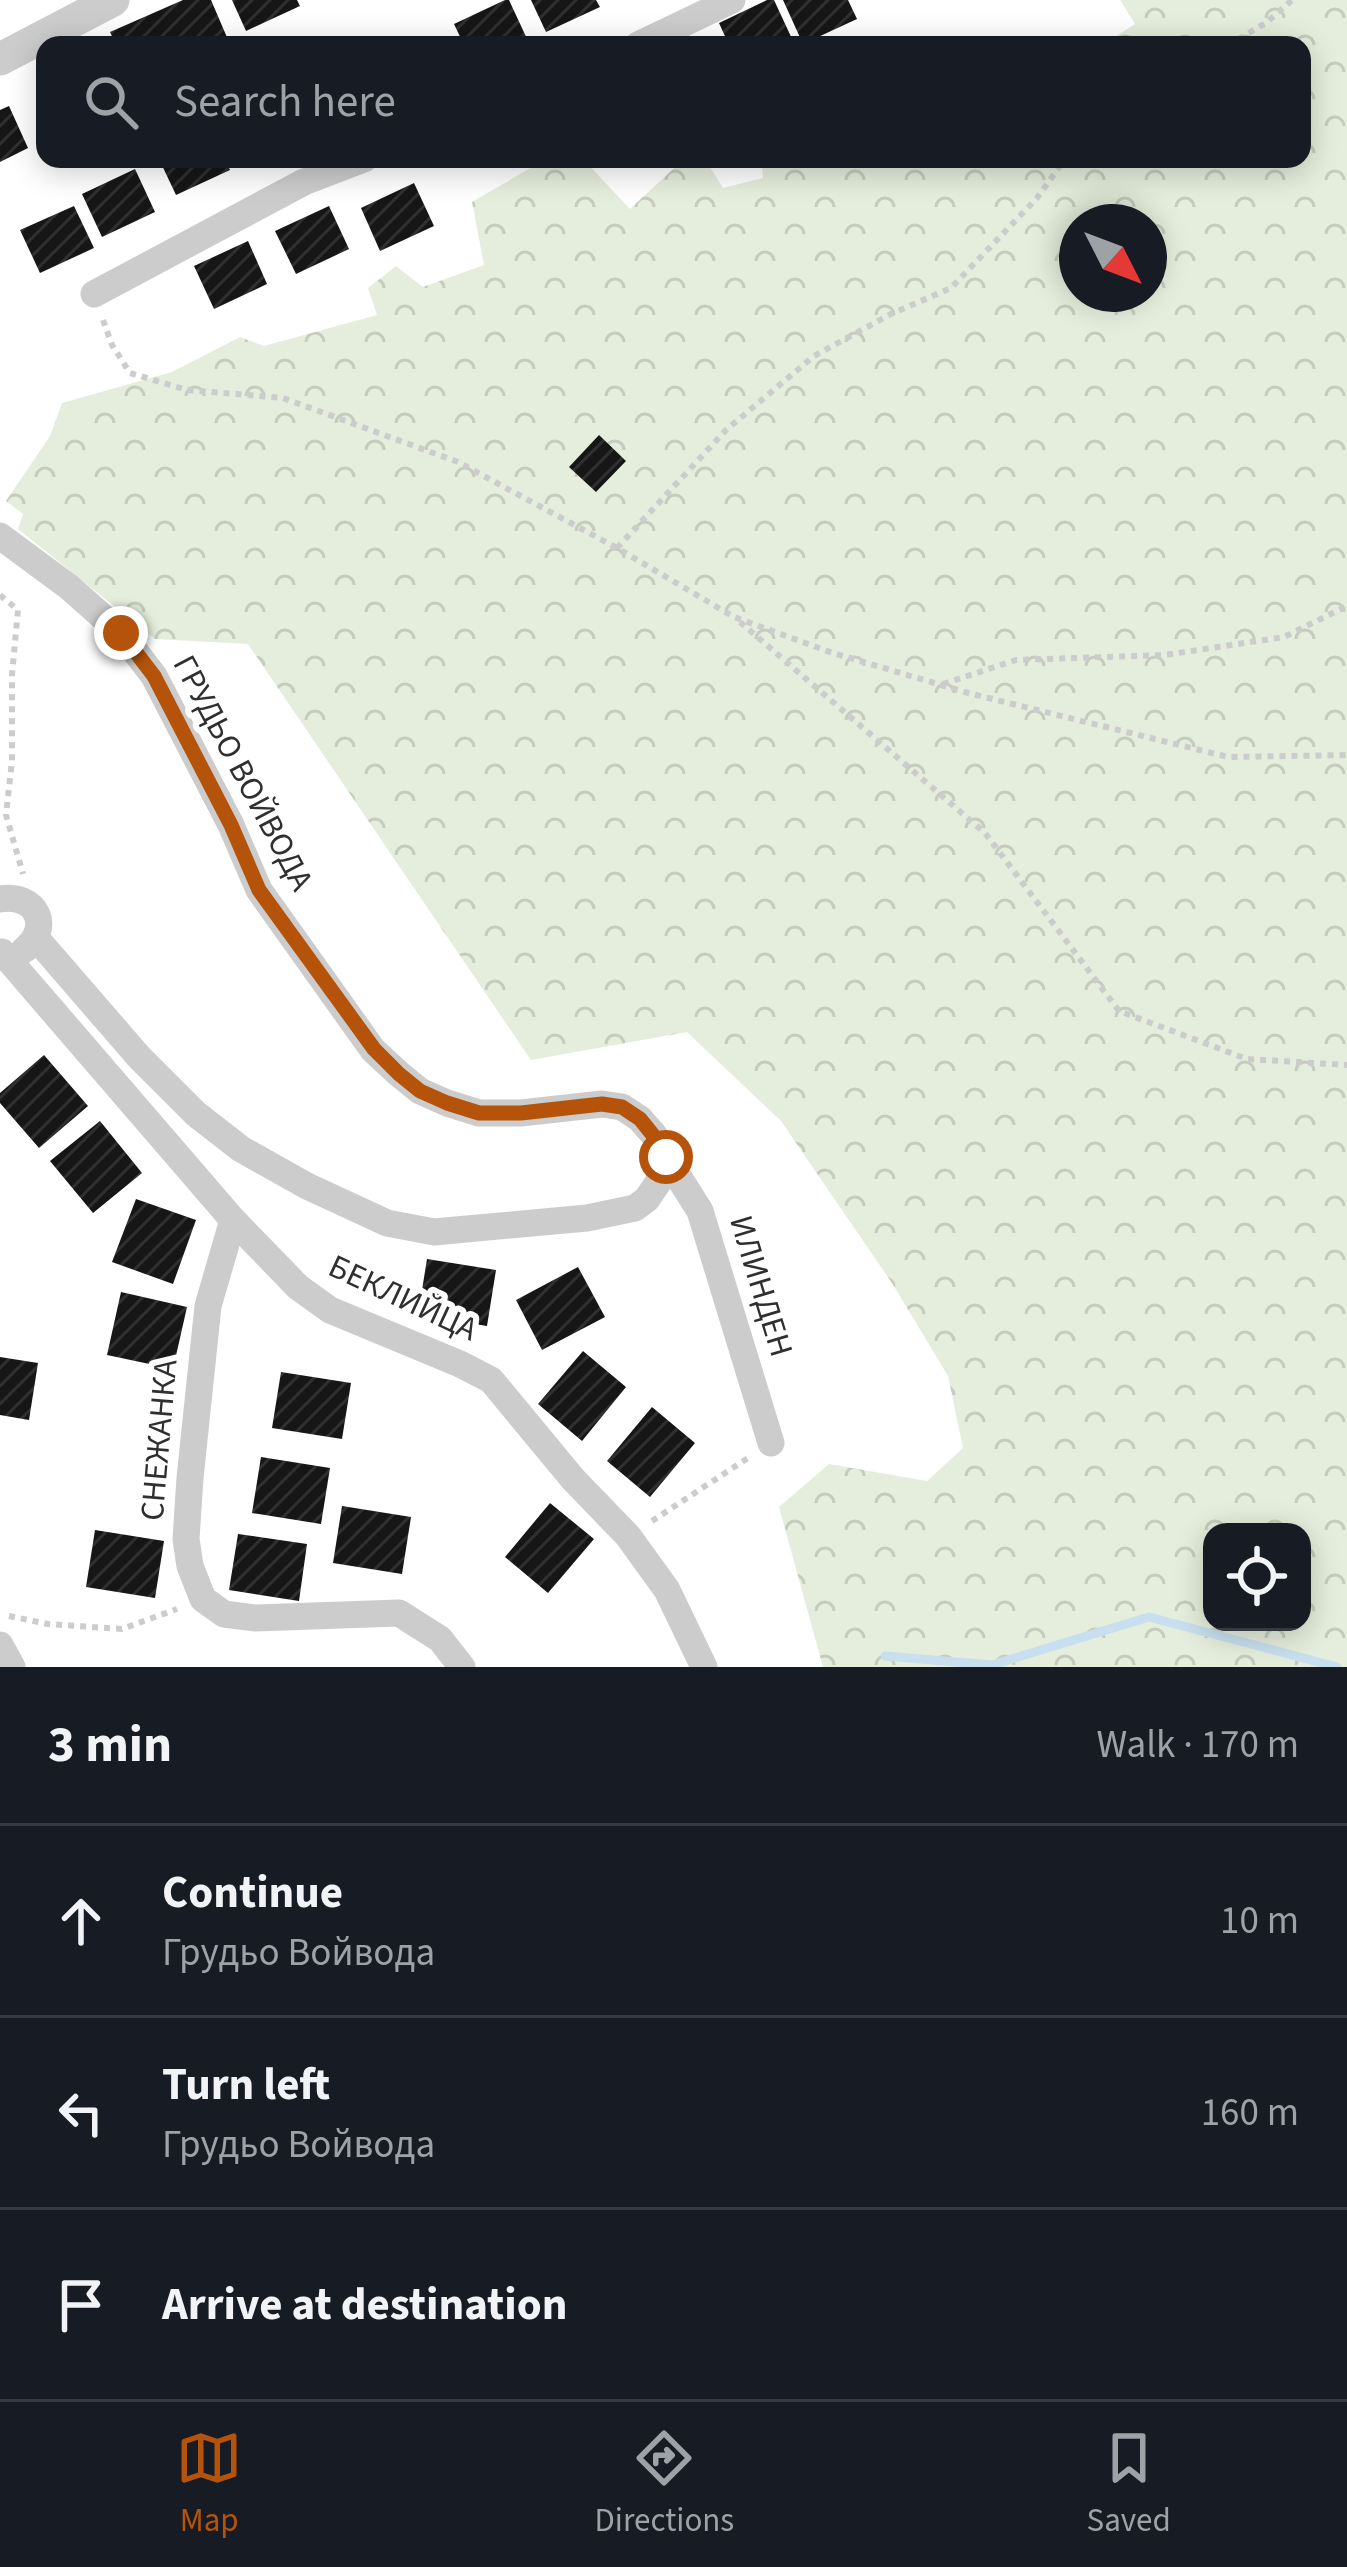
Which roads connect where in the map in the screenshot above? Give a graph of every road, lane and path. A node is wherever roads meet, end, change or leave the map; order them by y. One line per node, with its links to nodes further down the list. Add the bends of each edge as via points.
1 (113, 0): 4 (street)
2 (732, 0): 5 (street)
3 (1292, 0): 6 (path)
4 (44, 36)
5 (657, 36)
6 (1244, 36)
7 (36, 40): 8 (street)
8 (0, 59)
9 (341, 168): 11 (street)
10 (1059, 168): 13 (path, via 951,288 814,356 726,430)
11 (94, 294): 13 (path, via 130,374 187,390 283,398 458,462)
12 (0, 536): 23 (street, ГРУДЬО ВОЙВОДА, via 121,633 154,676 259,890 399,1074 420,1091 479,1113 622,1107)
13 (617, 548): 16 (path)
14 (0, 595): 19 (path, via 18,610 6,815 27,890)
15 (1347, 606): 17 (path, via 1285,637 1165,655 1016,660)
16 (734, 617): 17 (path); 22 (path, via 985,833 1119,1011 1247,1059)
17 (941, 685): 18 (path, via 1228,757)
18 (1347, 755)
19 (13, 900): 20 (street, via 37,913)
20 (36, 938): 21 (street, via 19,952); 23 (street, via 196,1114 241,1149 387,1223 434,1232 635,1208 659,1181)
21 (1, 951): 24 (street, БЕКЛИЙЦА)
22 (1347, 1065)
23 (666, 1157): 25 (street, ИЛИНДЕН, via 700,1211)
24 (233, 1220): 26 (street, БЕКЛИЙЦА, via 330,1310 490,1380); 27 (street, СНЕЖАНКА, via 208,1306 190,1478 186,1539)
25 (771, 1443): 26 (path)
26 (628, 1536): 32 (street, БЕКЛИЙЦА, via 667,1590)
27 (203, 1599): 28 (path, via 122,1629); 31 (street, via 224,1614 256,1618 399,1613 440,1639)
28 (0, 1614)
29 (0, 1645): 30 (street)
30 (12, 1667)
31 (461, 1667)
32 (704, 1667)

